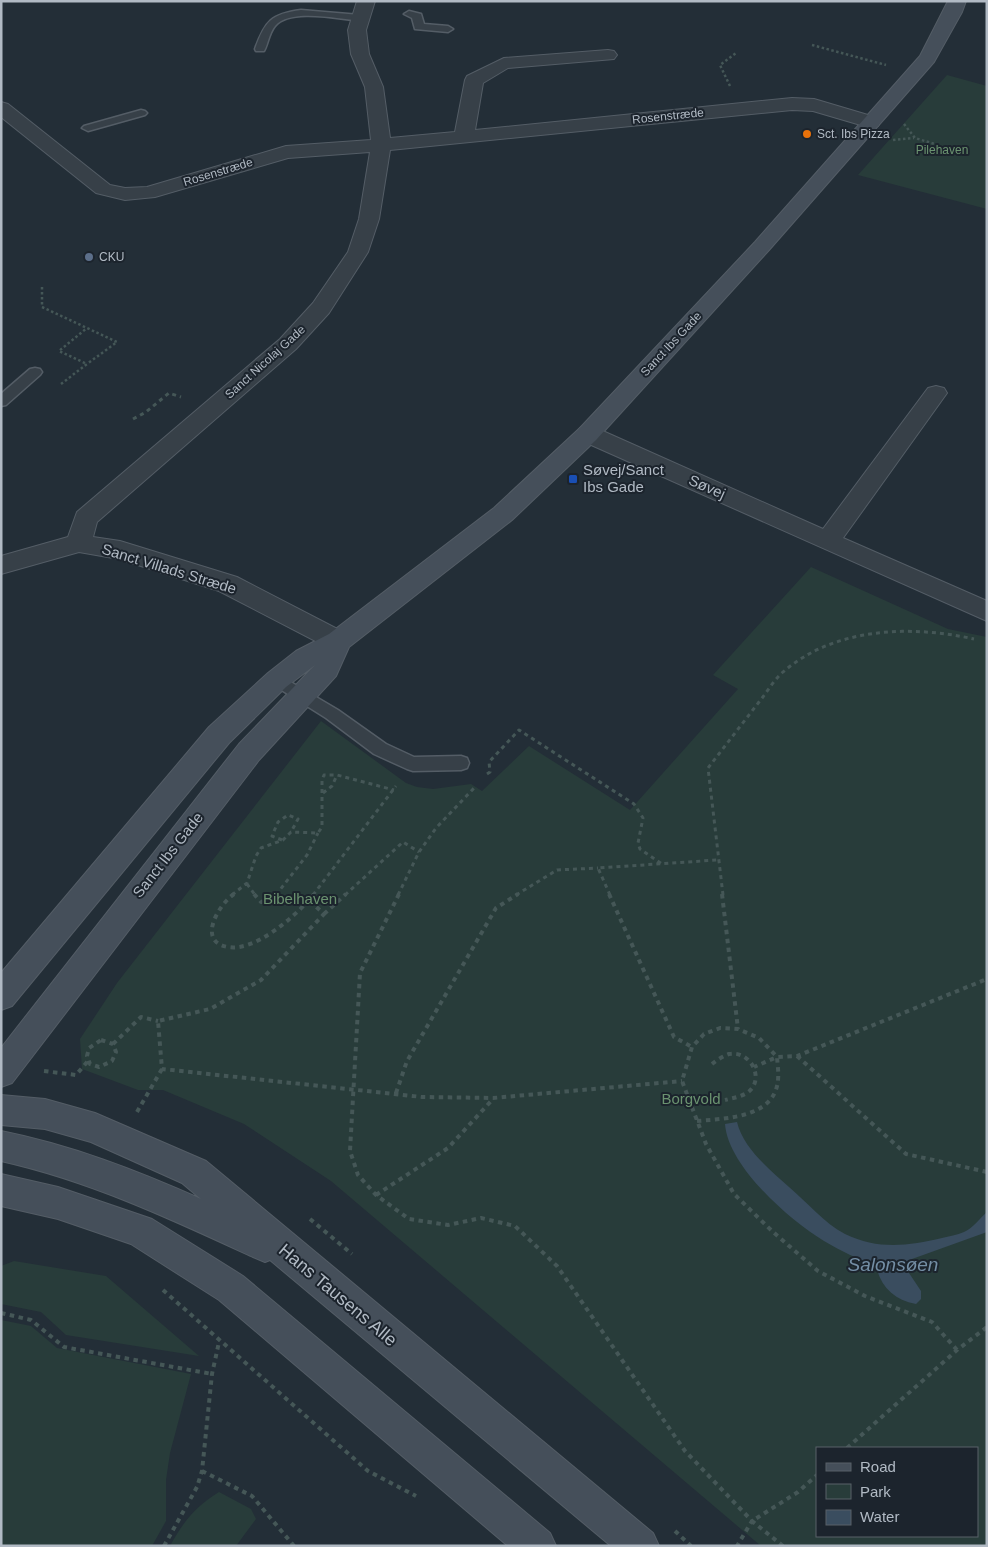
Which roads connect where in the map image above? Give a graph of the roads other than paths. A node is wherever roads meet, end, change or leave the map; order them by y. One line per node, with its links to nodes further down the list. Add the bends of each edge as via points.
1 (957, 1): 9 (main road, Sanct Ibs Gade, via 928,58)
2 (367, 8): 5 (lane, via 282,16 272,24); 12 (street, Sanct Nicolaj Gade, via 357,30 360,54 374,87)
3 (409, 14): 4 (lane, via 417,16 419,27)
4 (448, 28)
5 (260, 48)
6 (608, 55): 11 (street, via 504,64 474,80)
7 (1, 108): 12 (street, Rosenstræde, via 54,144 103,189 125,194 148,193 286,152)
8 (141, 113): 10 (lane)
9 (874, 118): 11 (street, Rosenstræde, via 814,105 792,104); 16 (main road, Sanct Ibs Gade, via 762,246)
10 (88, 128)
11 (464, 136): 12 (street, Rosenstræde)
12 (380, 146): 18 (street, Sanct Nicolaj Gade, via 369,219 358,252 321,308 288,344 86,518)
13 (35, 372): 15 (lane)
14 (936, 393): 17 (street)
15 (1, 402)
16 (588, 434): 17 (street, Søvej); 21 (main road, Sanct Ibs Gade, via 502,514)
17 (827, 541): 20 (street, Søvej)
18 (79, 543): 19 (street); 21 (street, Sanct Villads Stræde, via 120,550 228,584)
19 (1, 565)
20 (987, 612)
21 (338, 641): 22 (main road, Sanct Ibs Gade, via 305,658); 23 (main road, Sanct Ibs Gade, via 327,669)
22 (277, 680): 23 (lane); 25 (main road, Sanct Ibs Gade, via 219,735)
23 (301, 694): 24 (lane, via 380,749 414,764); 26 (main road, Sanct Ibs Gade, via 190,826)
24 (461, 764)
25 (1, 996)
26 (1, 1073)
27 (1, 1110): 30 (main road, Hans Tausens Alle, via 45,1114 95,1128 194,1172)
28 (1, 1146): 30 (main road, via 80,1167)
29 (1, 1190): 31 (main road, via 58,1203 140,1231 231,1288)
30 (294, 1258): 32 (main road, Hans Tausens Alle)
31 (537, 1546)
32 (640, 1546)

